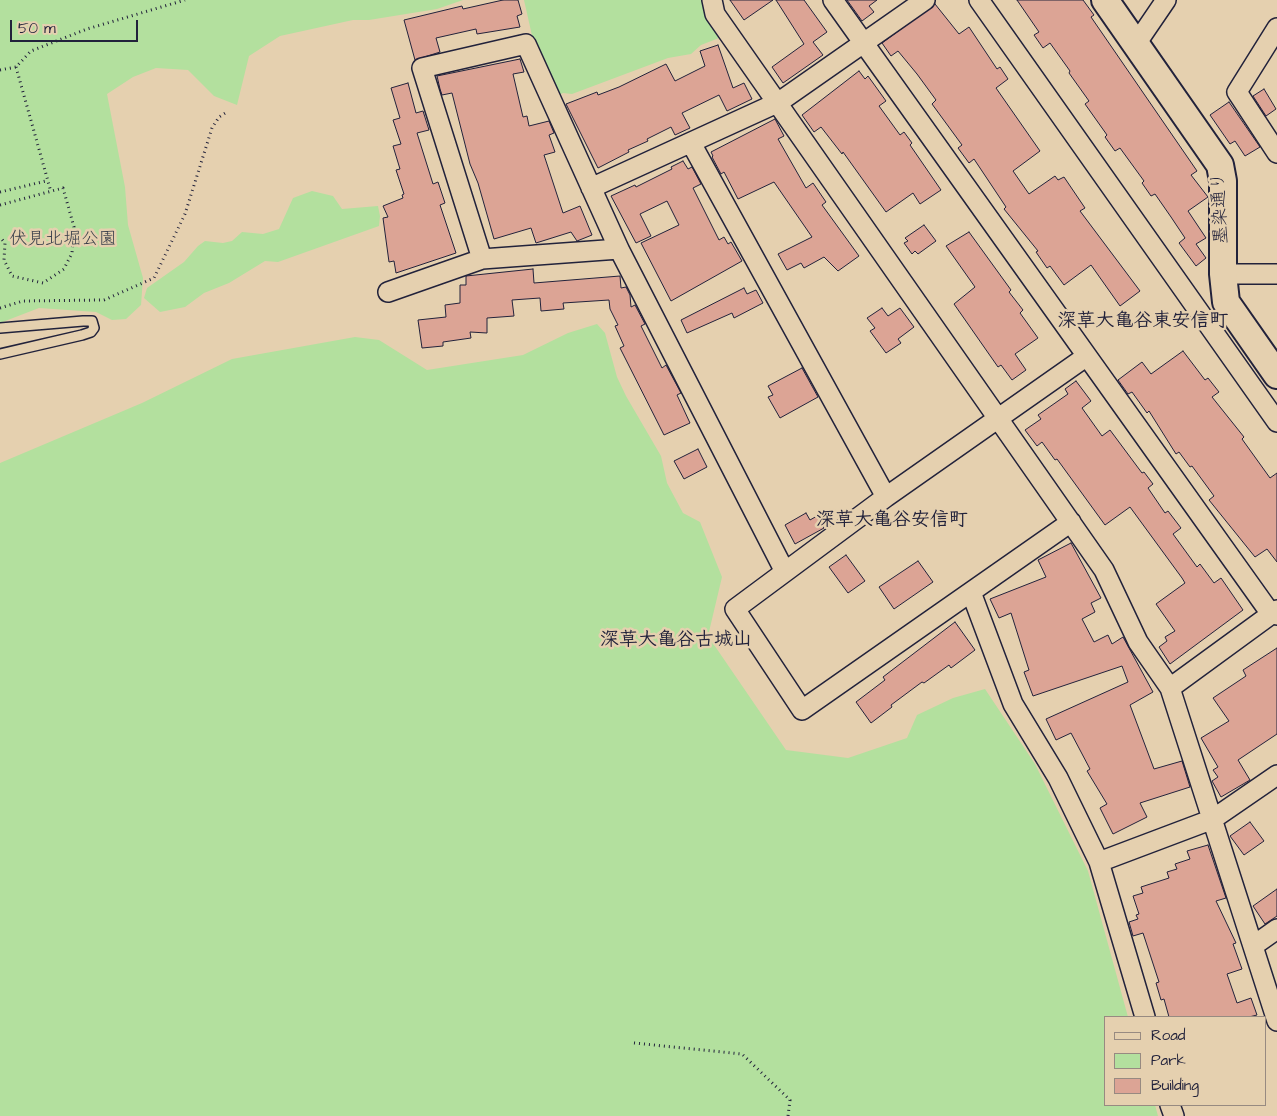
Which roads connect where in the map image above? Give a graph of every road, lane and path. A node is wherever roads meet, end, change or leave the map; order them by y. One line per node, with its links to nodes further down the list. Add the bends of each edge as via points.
1 (186, 0): 11 (path, via 87,29 31,51)
2 (712, 0): 13 (street, via 715,14)
3 (833, 0): 9 (street)
4 (925, 0): 9 (street)
5 (979, 0): 36 (street)
6 (1105, 0): 10 (street, 墨染通り)
7 (1166, 0): 10 (street)
8 (1277, 28): 16 (street, via 1237,92)
9 (865, 43): 13 (street); 33 (street)
10 (1136, 44): 27 (street, 墨染通り, via 1220,164 1223,181)
11 (16, 67): 12 (path); 17 (path)
12 (0, 70)
13 (779, 102): 15 (street); 35 (street)
14 (227, 112): 30 (path, via 212,128 185,214 154,278 104,300 23,300)
15 (691, 143): 18 (street); 37 (street)
16 (1277, 153)
17 (46, 181): 19 (path); 20 (path)
18 (591, 188): 23 (street); 25 (street, via 526,44 422,68)
19 (0, 192)
20 (51, 192): 21 (path); 26 (path, via 63,188 74,227 72,253 64,269 43,283 12,276)
21 (0, 205)
22 (0, 238): 26 (path, via 5,243)
23 (619, 249): 25 (street); 39 (street)
24 (0, 258): 26 (path)
25 (482, 259): 29 (street)
26 (4, 260)
27 (1223, 274): 28 (street); 34 (street, 墨染通り, via 1226,302)
28 (1277, 274)
29 (388, 292)
30 (0, 308)
31 (0, 328): 32 (lane, via 83,321 92,322 94,328 82,335)
32 (0, 354)
33 (1087, 356): 35 (street); 41 (street)
34 (1277, 375)
35 (998, 416): 37 (street); 38 (street)
36 (1277, 422)
37 (886, 496): 39 (street)
38 (1070, 522): 40 (street); 42 (street, via 1104,570 1138,642)
39 (784, 570): 40 (street, via 735,608 802,710)
40 (971, 592): 45 (street, via 1013,704 1058,778)
41 (1275, 613): 42 (street)
42 (1170, 688): 44 (street)
43 (1277, 775): 44 (street)
44 (1213, 819): 45 (street); 47 (street)
45 (1099, 862): 48 (street)
46 (1277, 929): 47 (street)
47 (1253, 946): 49 (street)
48 (1145, 1016)
49 (1277, 1020)
50 (634, 1043): 51 (path, via 742,1054 790,1100)
51 (788, 1116)

